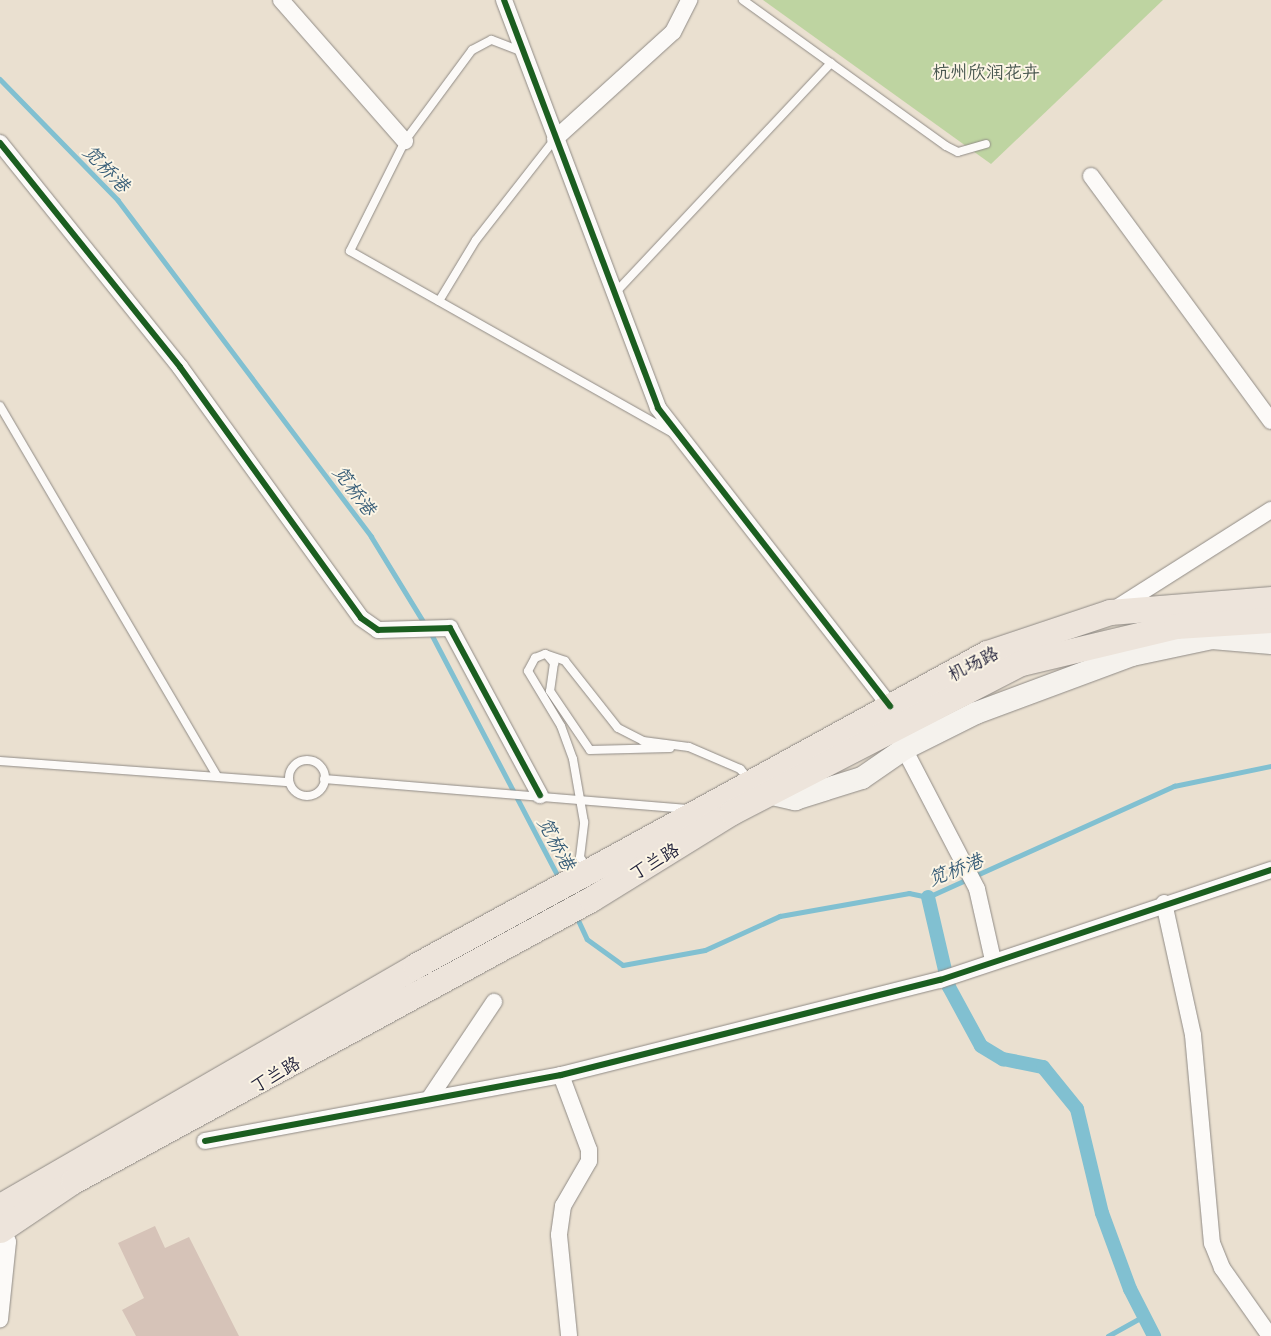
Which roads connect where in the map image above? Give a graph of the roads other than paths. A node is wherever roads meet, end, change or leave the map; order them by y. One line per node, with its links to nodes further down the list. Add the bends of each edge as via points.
1 (280, 0): 8 (street)
2 (504, 0): 5 (street)
3 (689, 0): 7 (street, via 673,32)
4 (742, 0): 6 (lane)
5 (523, 52): 7 (street); 8 (lane, via 491,40 472,50)
6 (831, 64): 10 (lane, via 946,146 958,152); 12 (lane)
7 (556, 139): 12 (street); 13 (lane, via 476,240)
8 (406, 140): 13 (lane, via 350,251)
9 (0, 143): 30 (street, via 180,367 361,618 378,630 446,628 464,649)
10 (986, 144)
11 (1091, 176): 15 (street)
12 (614, 294): 16 (street, via 658,408)
13 (439, 301): 16 (lane)
14 (0, 406): 26 (lane)
15 (1271, 421)
16 (678, 437): 23 (street)
17 (1271, 510): 19 (street)
18 (1271, 599): 19 (main road, 机场路)
19 (1110, 612): 23 (main road, 机场路, via 987,653)
20 (1271, 620): 23 (main road, 机场路, via 1176,626 1030,661)
21 (1271, 643): 23 (main road, 机场路, via 1212,638 1132,655 976,713)
22 (545, 654): 24 (lane, via 565,661 618,728 643,741); 24 (lane, via 554,663 550,691 590,750); 31 (lane, via 535,658 528,671 561,726)
23 (896, 728): 29 (main road, 机场路); 29 (main road, 机场路, via 862,778 795,799); 36 (street, via 971,877)
24 (689, 747): 29 (lane, via 740,769)
25 (0, 761): 26 (lane)
26 (217, 776): 28 (lane)
27 (324, 779): 28 (lane, via 321,790 311,796 300,795); 28 (lane, via 321,768 305,760 291,770); 30 (lane)
28 (289, 782)
29 (760, 788): 32 (main road, 机场路)
30 (535, 794): 31 (lane)
31 (580, 797): 32 (lane); 34 (lane, via 584,822 580,857)
32 (710, 816): 34 (main road, 丁兰路); 41 (main road, 丁兰路, via 591,899)
33 (1271, 870): 35 (street)
34 (583, 875): 41 (main road, 丁兰路)
35 (1164, 903): 36 (street); 44 (street, via 1193,1034 1212,1243 1222,1268)
36 (993, 960): 38 (street, via 946,978)
37 (494, 1002): 39 (street)
38 (561, 1075): 39 (street); 43 (street, via 589,1150 589,1162 563,1206 559,1235)
39 (429, 1099): 40 (street)
40 (205, 1140)
41 (1, 1221): 42 (street, via 8,1242)
42 (0, 1320)
43 (569, 1336)
44 (1270, 1336)

